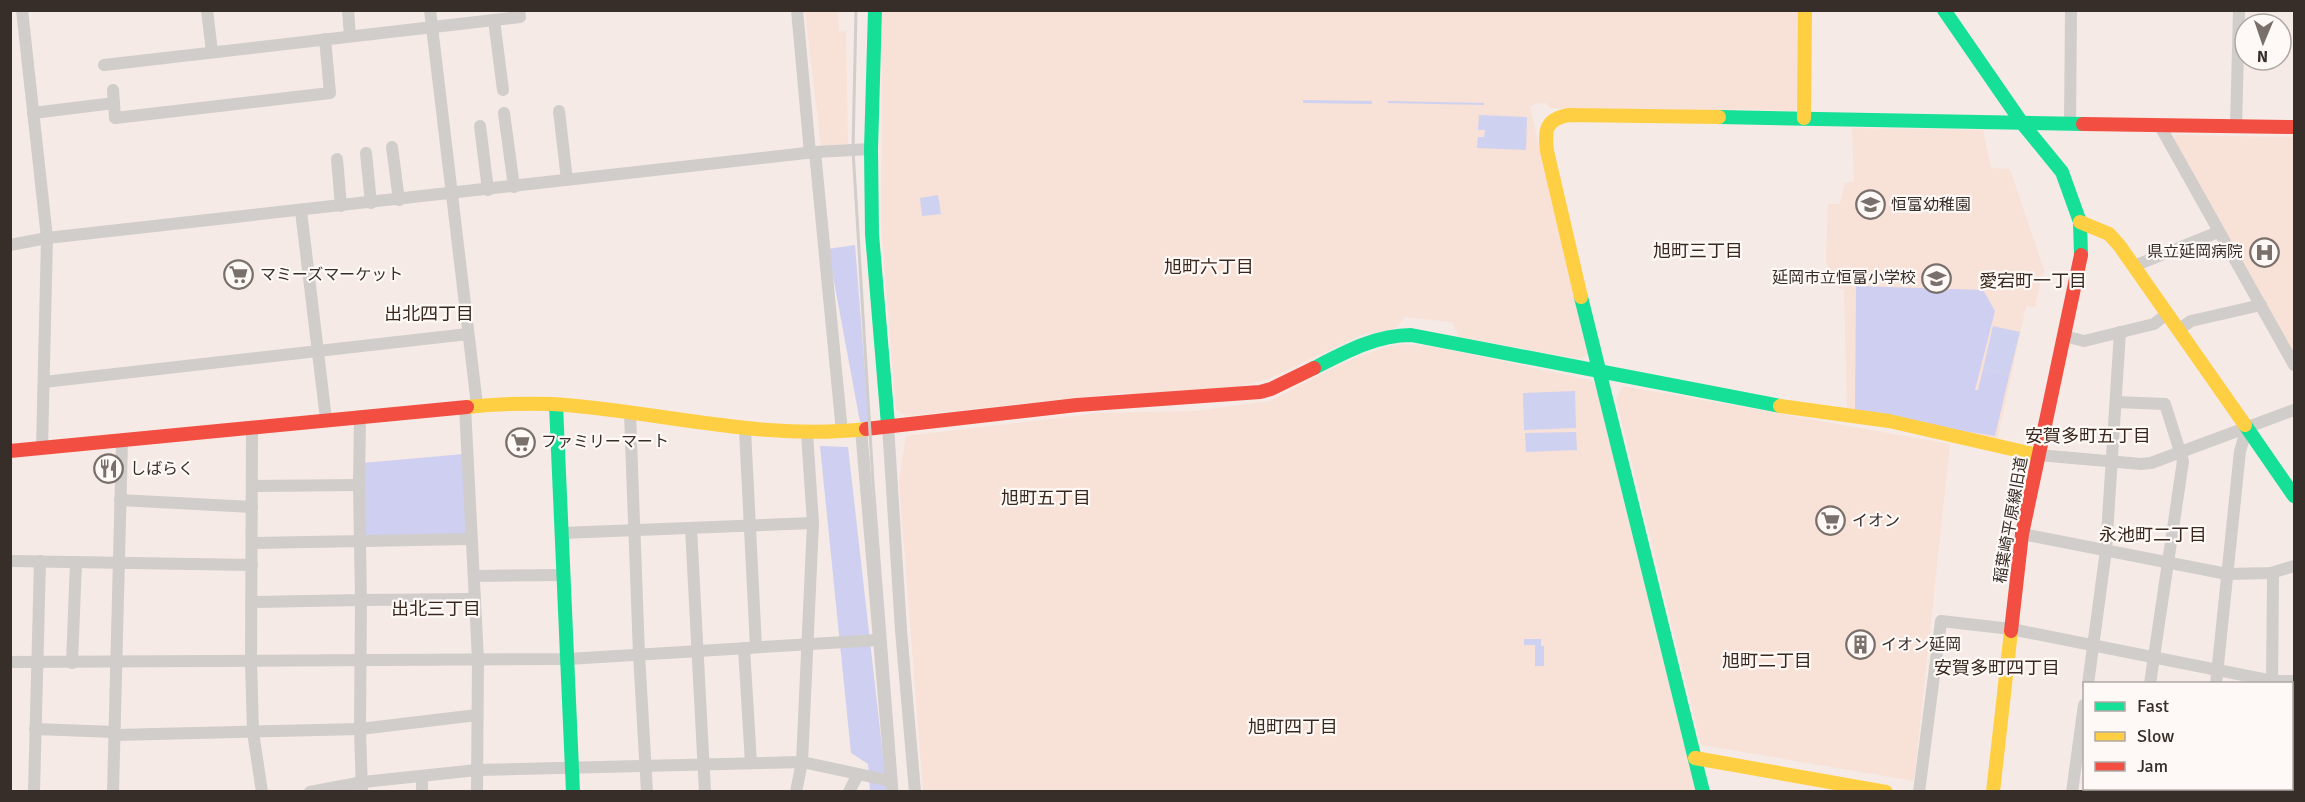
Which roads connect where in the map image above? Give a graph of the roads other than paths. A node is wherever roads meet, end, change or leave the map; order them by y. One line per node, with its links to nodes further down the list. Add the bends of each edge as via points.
1 (22, 10): 21 (street)
2 (207, 10): 16 (street)
3 (348, 10): 14 (street)
4 (430, 10): 13 (street)
5 (519, 10): 12 (street, via 520,17)
6 (797, 10): 31 (street)
7 (875, 10): 30 (street)
8 (1805, 10): 22 (street)
9 (1944, 10): 23 (street, 稲葉崎平原線旧道)
10 (2071, 10): 24 (street)
11 (2239, 10): 27 (street)
12 (494, 20): 13 (street); 18 (street)
13 (432, 27): 14 (street); 37 (street)
14 (350, 36): 15 (street)
15 (325, 39): 16 (street); 21 (street, via 330,93 115,118 113,97)
16 (212, 52): 17 (street)
17 (105, 65)
18 (503, 90)
19 (559, 111): 34 (street)
20 (504, 112): 35 (street)
21 (33, 113): 44 (street)
22 (1804, 118): 23 (street); 55 (street, via 1560,115 1549,125 1545,146)
23 (2022, 123): 24 (street); 42 (street, 稲葉崎平原線旧道, via 2062,172)
24 (2070, 124): 26 (street)
25 (480, 126): 36 (street)
26 (2160, 126): 27 (street); 43 (street)
27 (2236, 127): 28 (street)
28 (2295, 127)
29 (392, 147): 38 (street)
30 (871, 149): 31 (street); 64 (street, via 872,234)
31 (812, 152): 34 (street); 69 (street)
32 (366, 153): 39 (street)
33 (337, 159): 40 (street)
34 (567, 180): 35 (street)
35 (514, 187): 36 (street)
36 (488, 190): 37 (street)
37 (451, 194): 38 (street); 51 (street)
38 (399, 200): 39 (street)
39 (371, 203): 40 (street)
40 (341, 206): 41 (street)
41 (301, 211): 44 (street); 53 (street)
42 (2080, 222): 46 (street, via 2109,234); 52 (street, 稲葉崎平原線旧道, via 2081,257)
43 (2218, 232): 46 (street); 47 (street)
44 (47, 238): 45 (street); 56 (street)
45 (10, 244)
46 (2134, 266): 48 (street)
47 (2261, 305): 49 (street, via 2191,321); 54 (street)
48 (2167, 314): 49 (street); 50 (street, via 2154,324)
49 (2178, 330): 66 (street)
50 (2120, 332): 52 (street, via 2085,341); 57 (street)
51 (468, 334): 53 (street); 59 (street)
52 (2064, 336): 74 (street, 稲葉崎平原線旧道)
53 (318, 351): 56 (street); 63 (street)
54 (2295, 365)
55 (1600, 374): 64 (street, via 1393,335 1358,346 1260,392 1077,405); 74 (street, via 1801,410 1889,421); 134 (street)
56 (44, 382): 72 (street)
57 (2116, 402): 75 (street, via 2165,405); 76 (street)
58 (556, 405): 59 (street); 61 (street); 86 (street)
59 (471, 406): 62 (street); 88 (street)
60 (2295, 410): 66 (street)
61 (630, 414): 68 (street); 85 (street)
62 (360, 416): 63 (street); 77 (street)
63 (326, 419): 65 (street)
64 (888, 425): 67 (street); 156 (street)
65 (252, 427): 71 (street); 78 (street)
66 (2247, 428): 75 (street); 79 (street); 101 (street, via 2240,451)
67 (861, 429): 69 (street); 107 (street)
68 (746, 430): 70 (street); 83 (street)
69 (842, 432): 70 (street)
70 (807, 434): 82 (street)
71 (122, 441): 72 (street); 80 (street)
72 (42, 448): 73 (street)
73 (10, 451)
74 (2038, 455): 76 (street); 87 (street, 稲葉崎平原線旧道)
75 (2182, 457): 76 (street, via 2141,464); 96 (street)
76 (2112, 462): 91 (street)
77 (359, 485): 78 (street); 89 (street)
78 (252, 486): 81 (street)
79 (2295, 496)
80 (120, 500): 81 (street); 95 (street)
81 (252, 507): 90 (street)
82 (813, 523): 83 (street); 108 (street)
83 (750, 526): 84 (street); 110 (street)
84 (691, 528): 85 (street); 111 (street)
85 (635, 530): 86 (street); 112 (street)
86 (562, 534): 100 (street)
87 (2022, 534): 91 (street); 106 (street, 稲葉崎平原線旧道)
88 (471, 539): 89 (street); 102 (street)
89 (361, 540): 90 (street); 104 (street)
90 (252, 543): 97 (street)
91 (2106, 550): 96 (street); 109 (street)
92 (10, 561): 93 (street)
93 (40, 561): 94 (street); 119 (street)
94 (76, 562): 95 (street); 120 (street)
95 (118, 562): 97 (street); 121 (street)
96 (2168, 562): 101 (street); 113 (street)
97 (252, 565): 105 (street)
98 (2295, 566): 99 (street)
99 (2271, 573): 101 (street); 127 (street)
100 (564, 574): 102 (street); 115 (street)
101 (2227, 574): 122 (street)
102 (474, 576): 103 (street)
103 (475, 599): 104 (street); 114 (street)
104 (362, 600): 105 (street); 116 (street)
105 (252, 602): 117 (street)
106 (2011, 629): 109 (street); 159 (street, via 1941,621); 160 (street, 稲葉崎平原線旧道)
107 (878, 640): 108 (street); 143 (street)
108 (809, 644): 110 (street); 135 (street)
109 (2093, 645): 113 (street); 124 (street)
110 (750, 647): 111 (street); 136 (street)
111 (697, 651): 112 (street); 137 (street)
112 (639, 654): 115 (street); 138 (street)
113 (2153, 657): 122 (street); 125 (street)
114 (478, 659): 115 (street); 116 (street); 128 (street)
115 (568, 659): 139 (street)
116 (360, 660): 117 (street); 131 (street)
117 (251, 661): 121 (street); 132 (street)
118 (10, 662): 119 (street)
119 (36, 663): 120 (street); 130 (street)
120 (72, 663): 121 (street)
121 (117, 663): 133 (street)
122 (2217, 670): 126 (street); 127 (street)
123 (2295, 681): 127 (street)
124 (2088, 682)
125 (2150, 682)
126 (2216, 682)
127 (2272, 682)
128 (477, 715): 131 (street); 140 (street)
129 (2083, 718): 161 (street)
130 (35, 729): 133 (street); 145 (street)
131 (360, 729): 132 (street); 144 (street)
132 (254, 732): 133 (street); 147 (street)
133 (115, 734): 146 (street)
134 (1695, 758): 157 (street); 158 (street)
135 (802, 762): 136 (street); 141 (street); 154 (street)
136 (751, 763): 137 (street)
137 (704, 764): 138 (street); 153 (street)
138 (646, 765): 139 (street); 152 (street)
139 (573, 766): 140 (street); 151 (street)
140 (477, 770): 142 (street); 150 (street)
141 (858, 774): 143 (street); 155 (street)
142 (422, 776): 144 (street); 149 (street)
143 (891, 786)
144 (362, 787): 148 (street)
145 (34, 792)
146 (113, 792)
147 (262, 792)
148 (310, 792)
149 (422, 792)
150 (477, 792)
151 (573, 792)
152 (647, 792)
153 (705, 792)
154 (796, 792)
155 (849, 792)
156 (915, 792)
157 (1704, 792)
158 (1887, 792)
159 (1919, 792)
160 (1993, 792)
161 (2072, 792)

